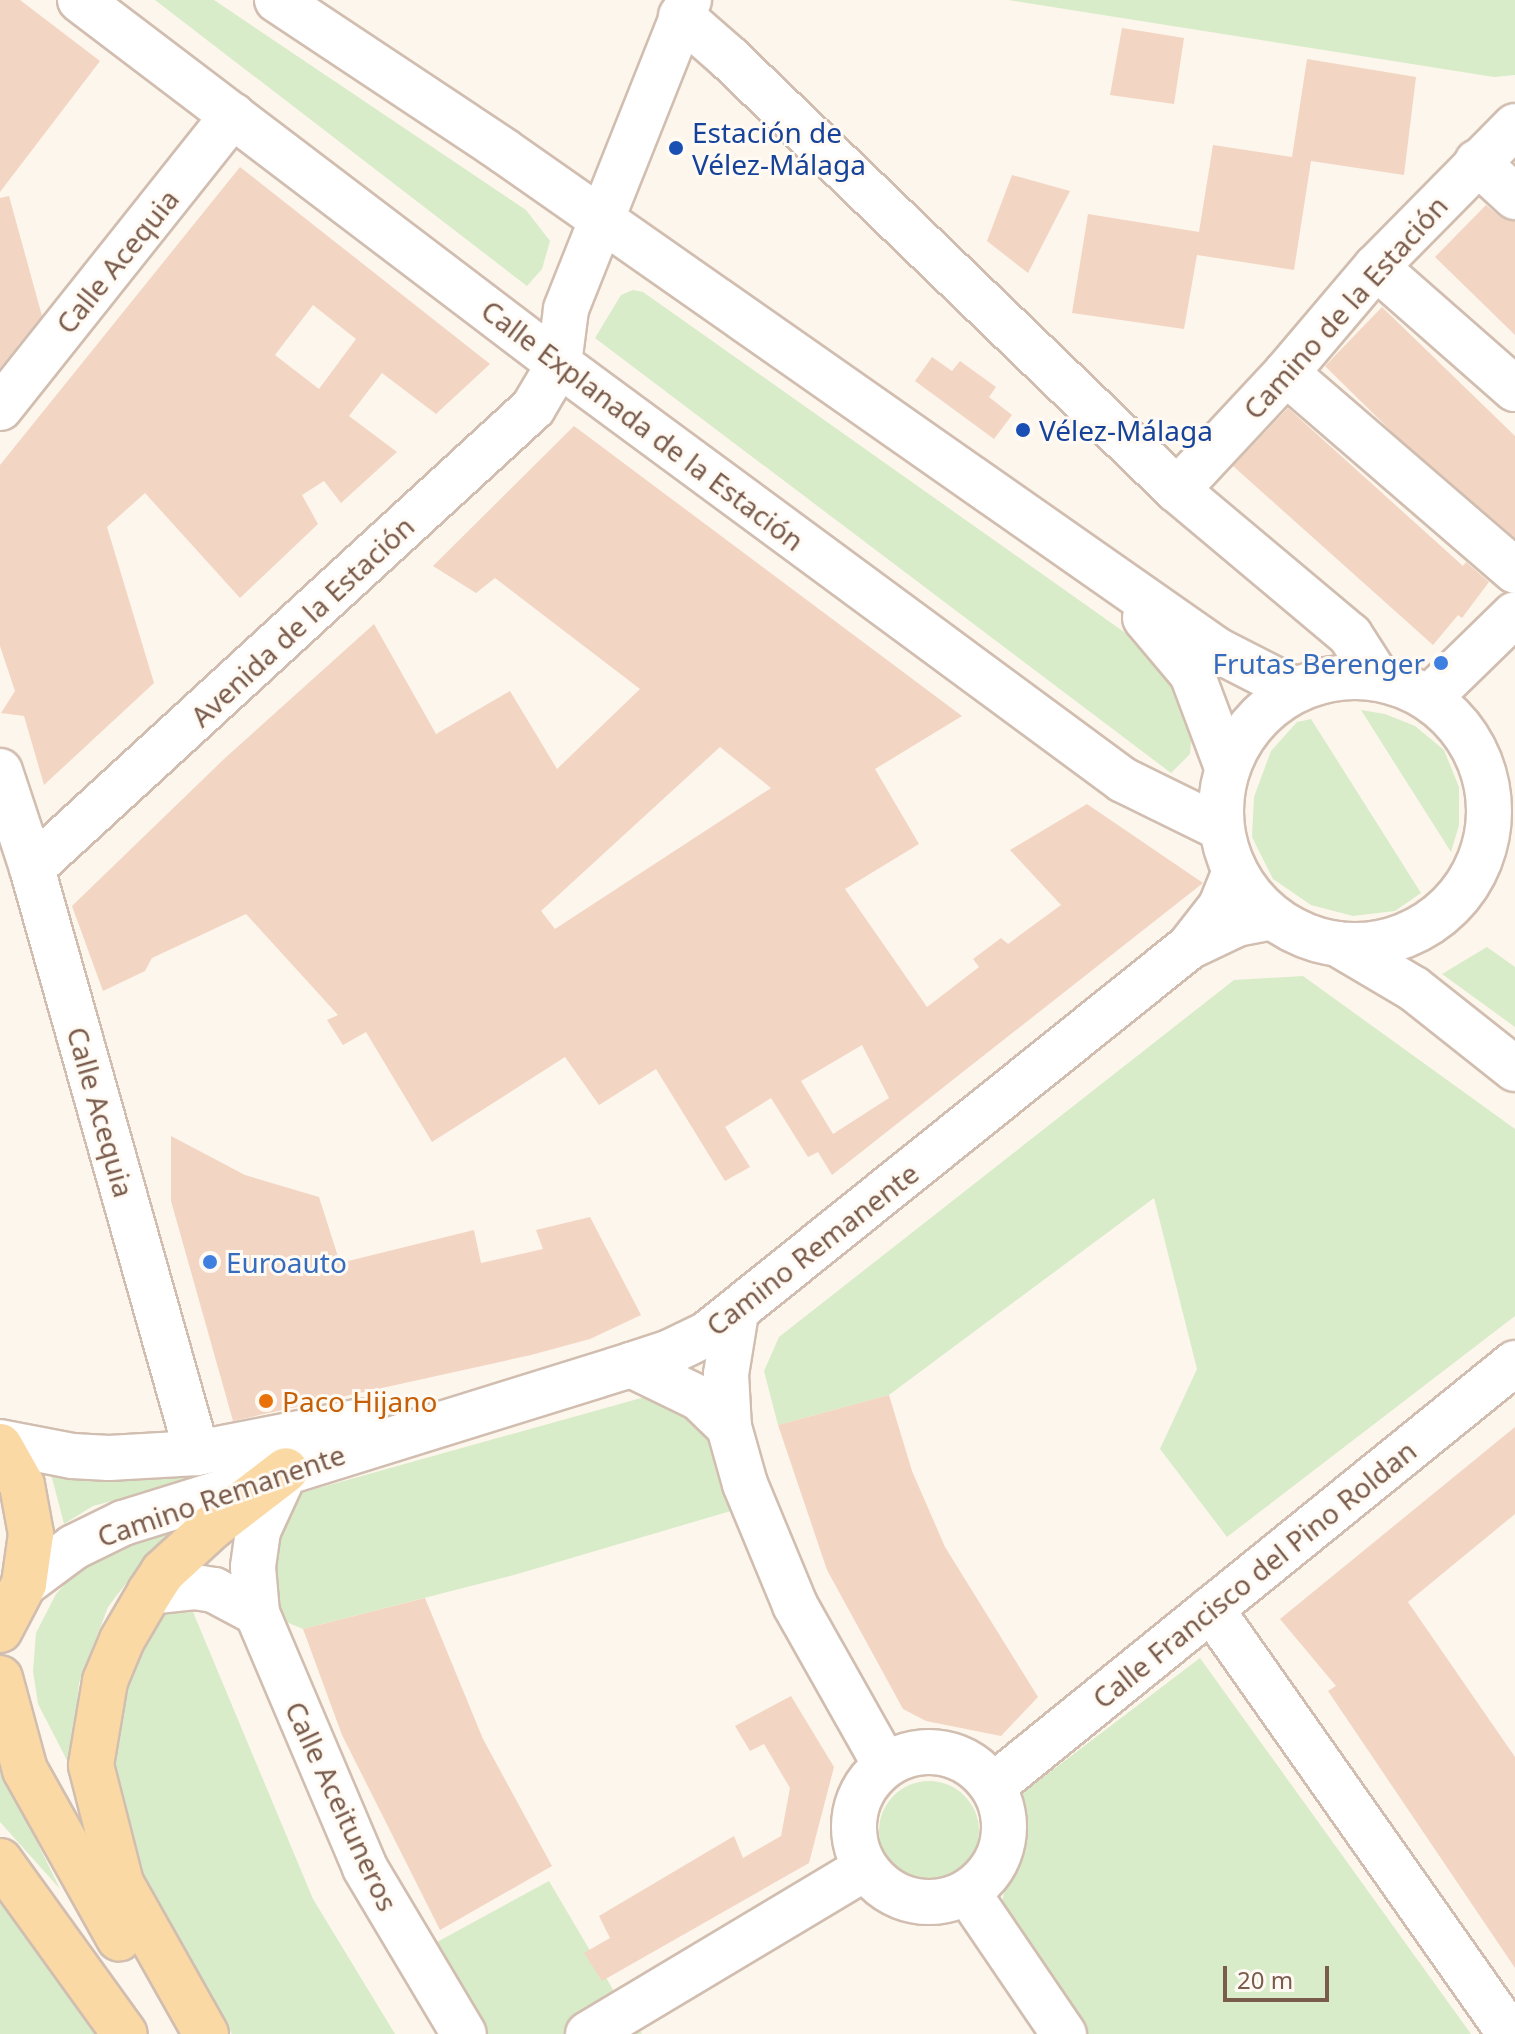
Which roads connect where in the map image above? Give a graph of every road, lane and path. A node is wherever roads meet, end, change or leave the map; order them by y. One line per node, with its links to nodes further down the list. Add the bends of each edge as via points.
1 (80, 0): 4 (street, Calle Explanada de la Estación)
2 (277, 0): 8 (street)
3 (685, 8): 8 (street); 14 (street)
4 (233, 115): 10 (street, Calle Explanada de la Estación); 13 (street, Calle Acequia)
5 (1515, 126): 6 (street, Camino de la Estación)
6 (1477, 162): 7 (street); 9 (street, Camino de la Estación)
7 (1515, 197)
8 (600, 218): 10 (street, via 566,309); 15 (street)
9 (1376, 267): 11 (street, Camino de la Estación); 12 (street)
10 (559, 364): 24 (street, Calle Explanada de la Estación, via 1123,780); 26 (street, Avenida de la Estación, via 533,408)
11 (1286, 373): 14 (street, Camino de la Estación); 16 (street)
12 (1515, 389)
13 (0, 408)
14 (1177, 490): 18 (street, via 1350,635)
15 (1106, 570): 19 (street, via 1217,650); 21 (street, via 1192,674)
16 (1515, 571)
17 (1515, 614): 20 (street)
18 (1377, 677): 19 (street, via 1320,680); 20 (street)
19 (1295, 690): 21 (street, via 1266,709 1243,735)
20 (1429, 698): 23 (street, via 1461,727)
21 (1227, 767): 24 (street, via 1220,797)
22 (0, 771): 26 (street, Calle Acequia)
23 (1500, 785): 25 (street)
24 (1221, 828): 27 (street)
25 (1503, 848): 29 (street, via 1479,866 1450,907 1413,933 1377,944)
26 (32, 868): 37 (street, Calle Acequia)
27 (1235, 871): 28 (street); 30 (street, Camino Remanente, via 1221,906)
28 (1272, 917): 29 (street, via 1288,928); 30 (street, Camino Remanente, via 1237,924)
29 (1338, 944): 31 (street, via 1414,989)
30 (1189, 947): 32 (street, Camino Remanente)
31 (1515, 1069)
32 (736, 1313): 34 (street, Camino Remanente, via 683,1346); 35 (street, via 726,1374)
33 (1515, 1363): 41 (street, Calle Francisco del Pino Roldan)
34 (614, 1370): 35 (street, via 699,1398); 37 (street); 38 (street, Camino Remanente)
35 (729, 1427): 45 (street, via 745,1484 795,1605)
36 (0, 1444): 37 (street, via 109,1458); 39 (main road, via 22,1485 31,1534)
37 (197, 1453)
38 (286, 1470): 39 (street, Camino Remanente, via 123,1523 74,1547); 40 (main road, via 212,1527 163,1572); 42 (street, Calle Aceituneros, via 258,1531 253,1567)
39 (24, 1584): 43 (main road)
40 (150, 1592): 42 (street, via 214,1590); 52 (main road, via 105,1681 91,1765 121,1883)
41 (1211, 1609): 46 (street, Calle Francisco del Pino Roldan); 56 (street)
42 (257, 1613): 53 (street, Calle Aceituneros, via 365,1868)
43 (0, 1630)
44 (0, 1678): 51 (main road, via 25,1770)
45 (885, 1765): 46 (street, via 913,1753 943,1753 971,1764); 48 (street, via 865,1786 854,1813 854,1842)
46 (993, 1786): 49 (street, via 1004,1814 1003,1845 991,1873)
47 (0, 1861): 50 (main road)
48 (865, 1868): 49 (street, via 885,1890 912,1902 940,1903); 54 (street)
49 (968, 1893): 55 (street)
50 (125, 2034)
51 (173, 2034)
52 (206, 2034)
53 (464, 2034)
54 (588, 2034)
55 (1064, 2034)
56 (1510, 2034)

